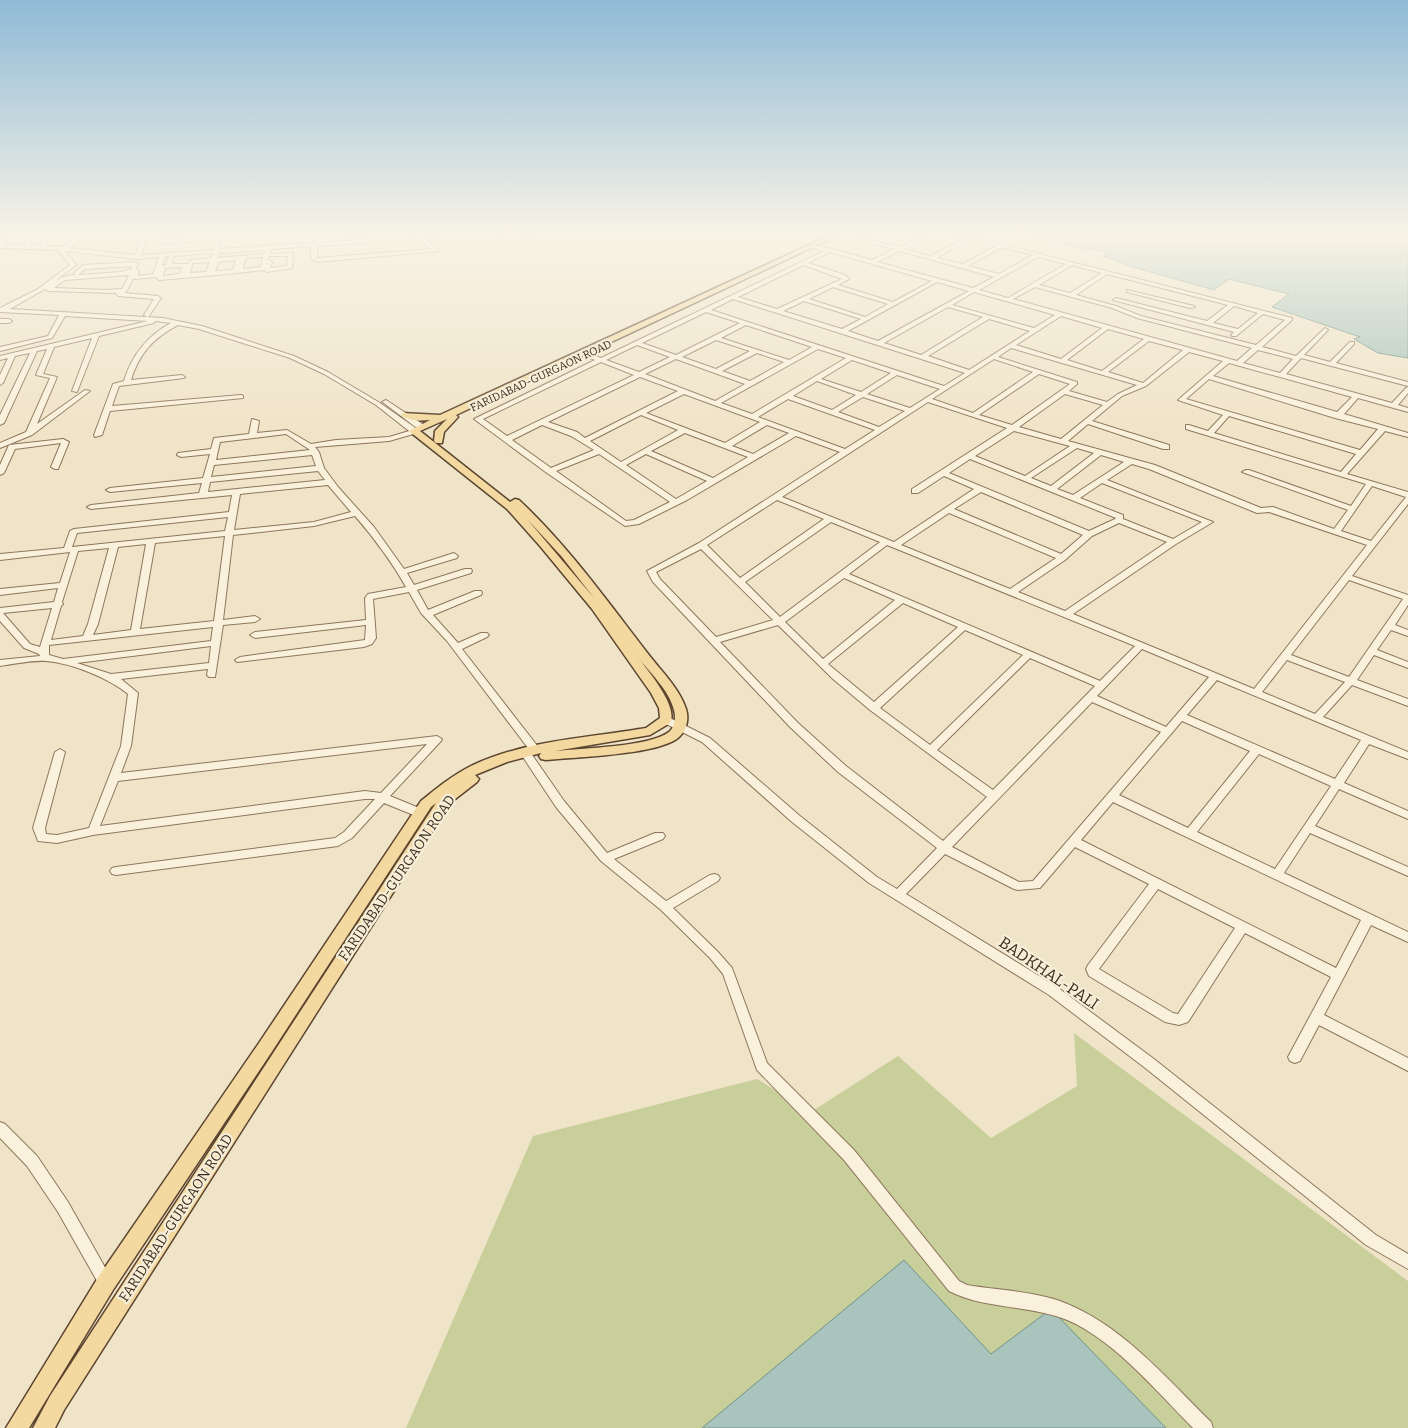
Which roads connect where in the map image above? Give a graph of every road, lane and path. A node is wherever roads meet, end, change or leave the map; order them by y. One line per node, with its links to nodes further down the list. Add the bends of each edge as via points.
1 (23, 300): 23 (street)
2 (23, 300): 23 (street)
3 (157, 300): 29 (street)
4 (700, 300): 60 (main road, FARIDABAD-GURGAON ROAD)
5 (728, 300): 24 (street)
6 (741, 300): 25 (street)
7 (803, 300): 25 (street)
8 (806, 300): 32 (street)
9 (879, 300): 18 (street)
10 (902, 300): 18 (street)
11 (956, 300): 20 (street)
12 (1008, 300): 28 (street)
13 (1088, 300): 21 (street)
14 (1116, 300): 21 (street); 30 (street)
15 (1163, 300): 22 (street)
16 (1202, 300): 22 (street)
17 (1216, 300): 19 (street)
18 (894, 304): 32 (street)
19 (1234, 304): 26 (street); 38 (street)
20 (946, 305): 31 (street); 50 (street)
21 (1108, 305): 39 (street)
22 (1192, 307): 30 (street)
23 (8, 308): 27 (street); 29 (street)
24 (706, 310): 37 (street); 49 (street)
25 (778, 311): 44 (street)
26 (1262, 312): 42 (street); 55 (street, via 1290,320)
27 (64, 313): 33 (street); 56 (street, via 50,337)
28 (1060, 314): 40 (street); 41 (street)
29 (147, 315): 36 (street)
30 (1180, 316): 38 (street); 39 (street)
31 (988, 317): 41 (street); 64 (street)
32 (866, 319): 44 (street)
33 (163, 320): 36 (street); 45 (street)
34 (0, 321): 35 (street)
35 (9, 321)
36 (180, 321): 85 (street, via 142,347); 109 (street, via 289,351 326,368); 122 (street, via 292,356)
37 (746, 323): 46 (street); 52 (street)
38 (1209, 323): 42 (street)
39 (1170, 324): 48 (street)
40 (1107, 327): 47 (street); 70 (street)
41 (1035, 330): 53 (street)
42 (1239, 330): 48 (street)
43 (1325, 330): 66 (street)
44 (842, 332): 50 (street)
45 (96, 337): 54 (street); 91 (street)
46 (716, 338): 59 (street); 62 (street)
47 (1149, 338): 57 (street); 78 (street)
48 (1228, 340): 55 (street)
49 (637, 342): 62 (street); 68 (street)
50 (879, 343): 64 (street)
51 (1352, 343): 73 (street)
52 (818, 346): 63 (street); 71 (street)
53 (1011, 346): 65 (street); 70 (street)
54 (51, 347): 58 (street); 125 (street, via 39,375 54,377)
55 (1257, 348): 66 (street); 72 (street)
56 (0, 349)
57 (1188, 349): 69 (street); 88 (street)
58 (34, 351): 61 (street); 118 (street)
59 (756, 351): 71 (street); 74 (street)
60 (584, 354): 68 (street); 110 (main road, FARIDABAD-GURGAON ROAD)
61 (12, 356): 67 (street); 84 (street)
62 (677, 357): 74 (street); 79 (street)
63 (852, 357): 76 (street); 83 (street)
64 (922, 357): 77 (street)
65 (993, 357): 75 (street); 77 (street)
66 (1299, 357): 73 (street); 80 (street)
67 (0, 358)
68 (600, 360): 79 (street); 132 (street, via 478,419)
69 (1228, 360): 72 (street); 82 (street)
70 (1062, 361): 78 (street)
71 (790, 362): 86 (street)
72 (1239, 363): 80 (street)
73 (1332, 364): 87 (street)
74 (717, 371): 86 (street)
75 (1038, 371): 94 (street, via 1075,383); 111 (street)
76 (897, 372): 89 (street); 95 (street)
77 (970, 372): 89 (street)
78 (1103, 373): 88 (street)
79 (640, 375): 93 (street); 115 (street)
80 (1281, 375): 97 (street)
81 (182, 377): 85 (street)
82 (1208, 377): 108 (street, via 1181,400); 112 (street)
83 (816, 378): 95 (street); 96 (street)
84 (0, 382)
85 (127, 382): 103 (street, via 114,385)
86 (751, 384): 100 (street)
87 (1408, 384)
88 (1144, 385): 101 (street)
89 (945, 388): 99 (street)
90 (1408, 389): 102 (street)
91 (74, 391)
92 (87, 391): 125 (street)
93 (684, 391): 100 (street); 106 (street)
94 (1063, 391): 101 (street); 120 (street)
95 (862, 394): 104 (street); 107 (street)
96 (787, 396): 107 (street); 113 (street)
97 (1356, 396): 102 (street); 112 (street)
98 (240, 397): 103 (street)
99 (927, 400): 104 (street); 111 (street)
100 (716, 403): 113 (street)
101 (1109, 405): 117 (street)
102 (1393, 406): 105 (street)
103 (107, 409): 128 (street)
104 (910, 410): 124 (street)
105 (1408, 410)
106 (640, 413): 123 (street); 133 (street)
107 (832, 413): 124 (street)
108 (1227, 414): 127 (street); 145 (street)
109 (405, 415): 110 (main road, via 418,418); 122 (street)
110 (450, 416): 122 (main road, FARIDABAD-GURGAON ROAD); 131 (main road, via 440,431)
111 (974, 416): 120 (street)
112 (1338, 416): 121 (street)
113 (753, 417): 116 (street)
114 (255, 421): 129 (street)
115 (542, 422): 132 (street); 133 (street)
116 (766, 422): 126 (street); 136 (street)
117 (1088, 422): 134 (street); 138 (street)
118 (0, 423)
119 (1188, 427): 127 (street)
120 (1013, 428): 134 (street); 147 (street)
121 (1383, 428): 130 (street); 145 (street)
122 (419, 430): 131 (main road); 139 (street, via 393,439 327,443); 247 (main road, via 511,507 544,544 596,607 657,692)
123 (684, 430): 136 (street); 142 (street)
124 (880, 430): 143 (street)
125 (29, 433): 135 (street)
126 (795, 433): 143 (street); 148 (street)
127 (1209, 434): 158 (street)
128 (98, 435)
129 (254, 435): 139 (street, via 287,432); 140 (street, via 217,440)
130 (1408, 435)
131 (439, 440): 247 (main road, via 542,526 597,594 680,707 682,715)
132 (507, 440): 154 (street)
133 (584, 441): 141 (street)
134 (1062, 442): 137 (street)
135 (0, 446)
136 (726, 446): 148 (street)
137 (1075, 446): 144 (street); 159 (street)
138 (1166, 447)
139 (312, 449): 150 (street); 153 (street)
140 (213, 451): 146 (street); 150 (street)
141 (598, 451): 151 (street); 154 (street)
142 (645, 451): 151 (street); 162 (street)
143 (846, 452): 172 (street)
144 (1099, 453): 149 (street); 166 (street)
145 (1361, 453): 158 (street)
146 (181, 455)
147 (969, 456): 157 (street); 159 (street)
148 (754, 457): 162 (street)
149 (1129, 462): 161 (street); 183 (street, via 1152,467 1260,511 1270,509)
150 (211, 463): 160 (street)
151 (620, 465): 175 (street)
152 (56, 467): 156 (street, via 63,441 12,447)
153 (320, 468): 160 (street); 163 (street)
154 (550, 471): 175 (street, via 625,524 636,522)
155 (1246, 472): 177 (street)
156 (0, 473)
157 (943, 473): 165 (street); 169 (street)
158 (1343, 474): 164 (street)
159 (1025, 479): 166 (street)
160 (206, 480): 167 (street); 170 (street)
161 (1101, 480): 173 (street); 187 (street, via 1209,522)
162 (713, 481): 175 (street)
163 (330, 482): 168 (street); 179 (street)
164 (1370, 483): 171 (street); 177 (street)
165 (980, 488): 178 (street); 185 (street)
166 (1052, 489): 173 (street)
167 (110, 490)
168 (237, 491): 170 (street); 180 (street)
169 (915, 491)
170 (203, 495): 176 (street)
171 (1408, 495)
172 (776, 497): 181 (street); 191 (street)
173 (1074, 498): 182 (street, via 1120,517)
174 (1408, 499): 189 (street)
175 (676, 502)
176 (91, 507)
177 (1353, 509): 183 (street)
178 (949, 510): 188 (street); 195 (street)
179 (356, 513): 184 (street, via 314,524); 197 (street, via 371,528)
180 (232, 514): 184 (street); 192 (street, via 74,531)
181 (830, 519): 188 (street); 200 (street)
182 (1119, 520): 185 (street); 187 (street)
183 (1336, 532): 189 (street)
184 (229, 533): 186 (street); 216 (street)
185 (1090, 534): 195 (street)
186 (150, 541): 190 (street); 219 (street)
187 (1173, 542): 212 (street)
188 (891, 543): 198 (street); 204 (street)
189 (1372, 544): 199 (street)
190 (114, 545): 192 (street); 223 (street)
191 (702, 545): 200 (street); 224 (street, via 651,571)
192 (71, 550): 194 (street); 201 (street)
193 (454, 556): 197 (street)
194 (0, 557)
195 (1062, 558): 204 (street)
196 (468, 571): 202 (street)
197 (402, 572): 202 (street)
198 (843, 574): 206 (street); 214 (street)
199 (1347, 577): 207 (street); 231 (street)
200 (740, 582): 214 (street)
201 (64, 585): 203 (street); 208 (street)
202 (411, 589): 211 (street); 215 (street, via 371,596)
203 (0, 592)
204 (1011, 592): 212 (street)
205 (478, 593): 211 (street)
206 (902, 599): 217 (street); 235 (street)
207 (1408, 599): 218 (street)
208 (59, 604): 209 (street); 228 (street)
209 (0, 611)
210 (0, 614): 228 (street, via 27,646)
211 (427, 614): 227 (street)
212 (1066, 614): 226 (street)
213 (255, 619): 216 (street)
214 (780, 621): 224 (street); 235 (street)
215 (370, 622): 221 (street); 232 (street, via 371,638 364,644)
216 (217, 624): 219 (street); 225 (street)
217 (964, 626): 230 (street); 244 (street)
218 (1389, 626): 220 (street); 229 (street)
219 (135, 633): 223 (street)
220 (1408, 633)
221 (255, 635)
222 (484, 635): 227 (street)
223 (87, 638): 228 (street)
224 (713, 641): 267 (street, via 794,725 842,769)
225 (215, 643): 233 (street); 238 (street, via 212,670)
226 (1141, 645): 237 (street); 240 (street)
227 (456, 648): 253 (street)
228 (45, 651): 233 (street); 234 (street)
229 (1372, 651): 236 (street); 239 (street)
230 (1029, 654): 240 (street); 251 (street)
231 (1285, 656): 239 (street); 241 (street)
232 (240, 660)
233 (63, 662): 238 (street)
234 (0, 663)
235 (822, 664): 244 (street)
236 (1408, 665)
237 (1215, 676): 241 (street); 245 (street)
238 (111, 677): 255 (street, via 133,692 126,746)
239 (1351, 681): 243 (street); 246 (street)
240 (1101, 685): 242 (street)
241 (1256, 693): 246 (street)
242 (1090, 697): 248 (street); 257 (street)
243 (1408, 703)
244 (874, 708): 251 (street)
245 (1180, 716): 248 (street); 250 (street)
246 (1317, 718): 249 (street)
247 (673, 723): 253 (main road, FARIDABAD-GURGAON ROAD, via 674,736 662,741 621,748); 274 (street, BADKHAL-PALI, via 706,740 796,819 873,880)
248 (1168, 731): 258 (street)
249 (1367, 739): 254 (street); 256 (street)
250 (1256, 749): 256 (street); 264 (street)
251 (930, 750): 257 (street)
252 (60, 752): 263 (street, via 39,828 42,838 57,839)
253 (530, 753): 260 (main road, FARIDABAD-GURGAON ROAD, via 483,764 438,792); 268 (street, via 560,804); 287 (main road, FARIDABAD-GURGAON ROAD, via 467,782 446,800 57,1403)
254 (1408, 756)
255 (113, 778): 259 (street, via 437,739); 263 (street)
256 (1338, 784): 261 (street); 262 (street)
257 (994, 796): 267 (street)
258 (1111, 796): 264 (street); 266 (street)
259 (382, 797): 260 (street); 263 (street, via 348,797); 269 (street, via 338,842)
260 (420, 813): 285 (main road, FARIDABAD-GURGAON ROAD)
261 (1408, 815)
262 (1309, 828): 270 (street); 271 (street)
263 (93, 831)
264 (1190, 834): 271 (street)
265 (659, 836): 268 (street)
266 (1073, 841): 267 (street, via 1036,885 1018,886); 273 (street)
267 (944, 848): 274 (street)
268 (605, 858): 275 (street)
269 (116, 871)
270 (1408, 872)
271 (1277, 875): 276 (street)
272 (714, 878): 275 (street)
273 (1156, 882): 277 (street); 277 (street, via 1092,969 1170,1018 1183,1018)
274 (898, 895): 284 (street, BADKHAL-PALI, via 1053,992 1149,1063 1372,1240)
275 (666, 907): 288 (street, via 728,972 762,1066 849,1156 954,1286 966,1292 1057,1308 1082,1318 1122,1348)
276 (1368, 918): 278 (street); 279 (street)
277 (1243, 926): 279 (street)
278 (1408, 938)
279 (1339, 975): 280 (street)
280 (1316, 1017): 281 (street); 282 (street)
281 (1295, 1057)
282 (1408, 1065)
283 (0, 1128): 285 (street, via 32,1161 63,1207)
284 (1408, 1262)
285 (106, 1283): 286 (main road, FARIDABAD-GURGAON ROAD)
286 (17, 1428)
287 (44, 1428)
288 (1205, 1428)

